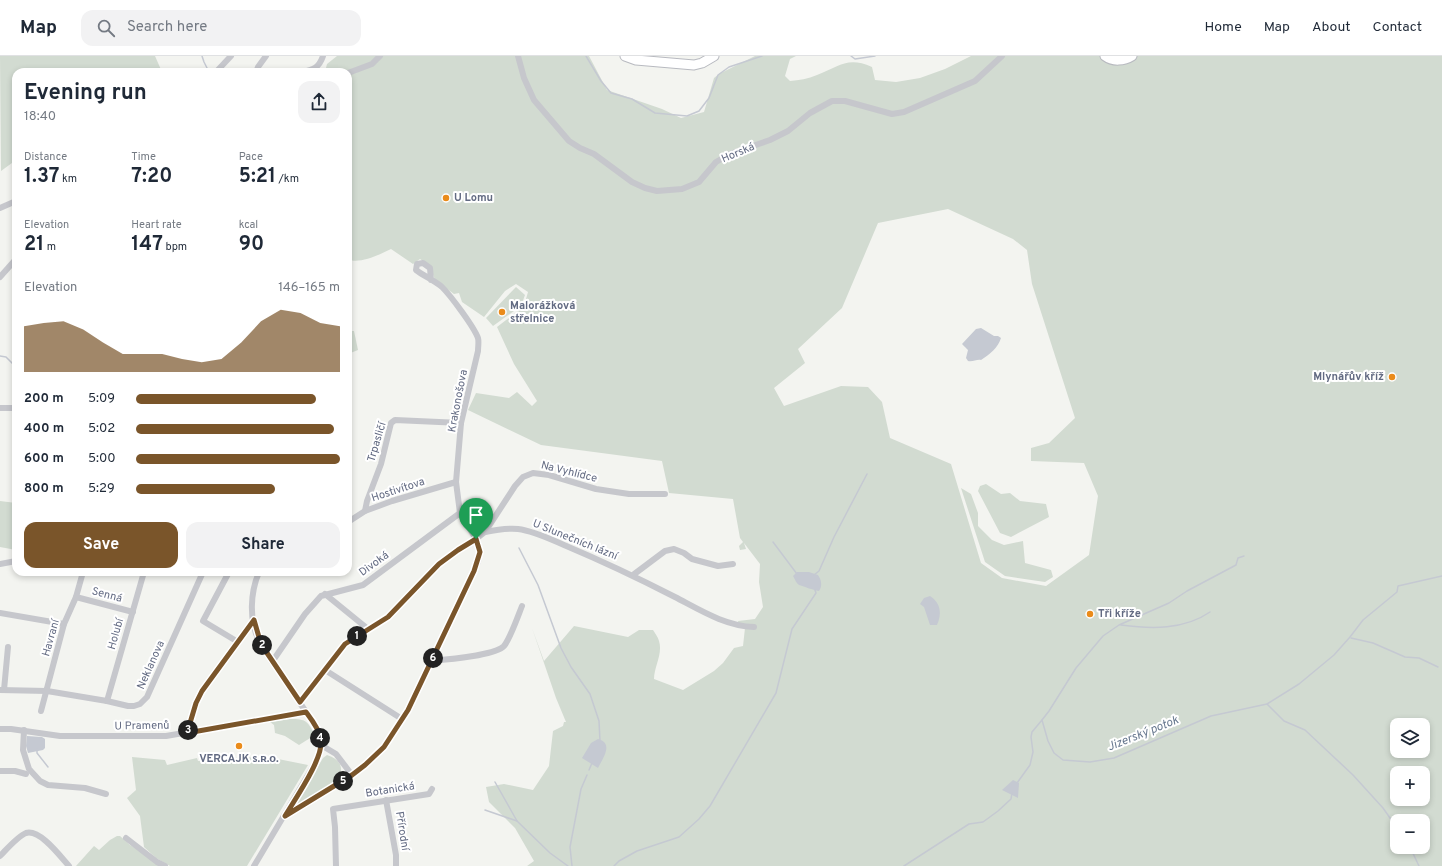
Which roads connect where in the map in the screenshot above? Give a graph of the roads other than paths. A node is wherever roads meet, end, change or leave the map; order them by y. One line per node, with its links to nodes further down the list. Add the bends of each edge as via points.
1 (231, 56): 11 (street)
2 (266, 56): 12 (street)
3 (323, 56): 13 (street)
4 (380, 56): 14 (street, via 372,64)
5 (518, 56): 8 (street, Horská, via 534,100 569,141 605,160 632,182 657,191 682,189 699,182 716,162 788,131 810,113 832,101 845,101 892,114 904,112 975,81)
6 (625, 56): 7 (street, via 636,60 694,65)
7 (714, 56)
8 (1002, 56)
9 (1105, 56): 10 (street, via 1119,61)
10 (1132, 56)
11 (220, 68)
12 (258, 68)
13 (314, 68)
14 (352, 72)
15 (12, 203): 16 (street)
16 (0, 208)
17 (12, 264): 18 (street)
18 (0, 277)
19 (431, 280): 22 (street, Krakonošova, via 442,287 473,328 478,340 478,351)
20 (0, 408): 21 (street)
21 (12, 408)
22 (462, 423): 23 (street, Krakonošova); 25 (street, Trpasličí, via 395,420 391,423 381,464)
23 (456, 482): 25 (street, Hostivítova); 26 (street, Krakonošova)
24 (665, 494): 28 (street, Na Vyhlídce, via 628,494 596,489 533,473 523,477 515,486)
25 (365, 511): 27 (street, Hostivítova)
26 (460, 513): 29 (street, Krakonošova); 39 (street, Divoká, via 363,585)
27 (352, 519)
28 (484, 532): 29 (street, Na Vyhlídce); 33 (street, U Slunečních lázní, via 507,529 527,531)
29 (476, 539): 47 (street, Na Vyhlídce, via 439,564 394,612); 50 (street, via 480,552 478,562)
30 (12, 562): 31 (street)
31 (0, 564)
32 (733, 564): 33 (street, via 718,566 692,559 674,549 665,551)
33 (633, 575): 46 (street, U Slunečních lázní, via 717,619)
34 (82, 576): 40 (street, Havraní)
35 (143, 576): 42 (street, Holubí)
36 (201, 576): 55 (street, Neklanova, via 148,698 134,706)
37 (228, 576): 48 (street, via 203,621)
38 (258, 576): 44 (street, via 253,593)
39 (325, 594): 47 (street); 51 (street, Divoká, via 304,614)
40 (76, 597): 42 (street, Senná); 45 (street, Havraní)
41 (522, 606): 50 (street, via 504,646 498,651)
42 (133, 612): 55 (street, Holubí)
43 (0, 613): 45 (street)
44 (254, 620): 48 (street); 51 (street, via 258,639)
45 (64, 624): 54 (street, Havraní)
46 (754, 627)
47 (368, 629): 52 (street, Na Vyhlídce, via 345,644)
48 (238, 642): 62 (street, via 202,691)
49 (8, 647): 53 (street, Neklanova)
50 (432, 661): 59 (street)
51 (272, 662): 56 (street)
52 (325, 670): 56 (street, Na Vyhlídce); 59 (street)
53 (2, 690): 54 (street, Neklanova)
54 (47, 691): 55 (street, Neklanova); 57 (street, Havraní)
55 (107, 701)
56 (300, 702): 58 (street)
57 (41, 711)
58 (306, 712): 62 (street, U Pramenů); 63 (street, via 316,727)
59 (402, 719): 66 (street, via 384,747)
60 (0, 729): 61 (street, U Pramenů)
61 (24, 730): 62 (street, U Pramenů, via 60,736 166,736); 68 (street, via 23,750 29,769 40,781 48,785 85,788)
62 (187, 733)
63 (321, 745): 66 (street, via 336,754); 70 (street, via 314,765)
64 (0, 771): 65 (street)
65 (26, 774)
66 (352, 775): 70 (street)
67 (432, 789): 69 (street, Botanická, via 429,794)
68 (106, 794)
69 (386, 800): 76 (street, Botanická, via 333,809); 77 (street, Přírodní)
70 (285, 816): 75 (street)
71 (126, 838): 74 (street)
72 (0, 856): 73 (street, via 20,837 26,833 34,833)
73 (69, 866)
74 (165, 866)
75 (254, 866)
76 (336, 866)
77 (396, 866)

